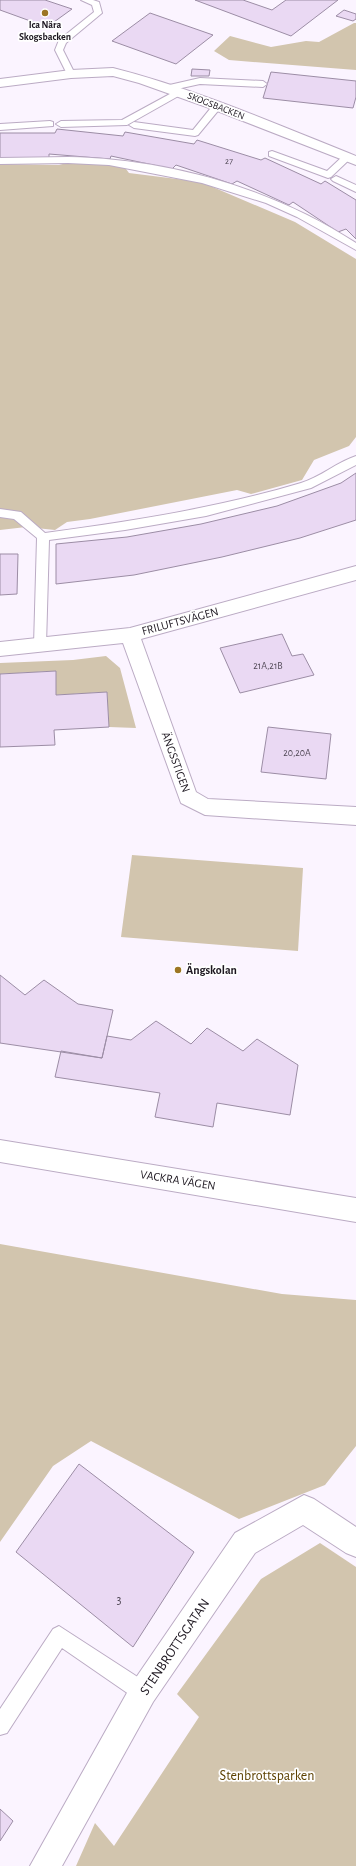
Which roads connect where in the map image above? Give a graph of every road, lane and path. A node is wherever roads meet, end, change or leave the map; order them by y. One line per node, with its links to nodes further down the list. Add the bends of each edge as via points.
1 (85, 0): 2 (lane, via 96,4 98,13 62,42 59,50)
2 (71, 74): 3 (street, SKOGSBACKEN); 5 (street, SKOGSBACKEN, via 113,72)
3 (0, 83)
4 (263, 84): 5 (lane, via 200,82)
5 (174, 90): 6 (street, SKOGSBACKEN); 8 (lane, via 124,123)
6 (218, 106): 9 (lane, via 195,133); 12 (street, SKOGSBACKEN)
7 (50, 124): 10 (lane)
8 (61, 124)
9 (134, 124)
10 (0, 127)
11 (272, 154): 12 (lane, via 328,175)
12 (351, 160)
13 (0, 161): 16 (lane, via 108,162 170,172 231,187 285,208 341,236)
14 (336, 179): 15 (lane)
15 (356, 189)
16 (356, 247)
17 (356, 460): 19 (lane, via 307,485 206,512)
18 (0, 512): 19 (lane, via 17,515)
19 (43, 537): 22 (lane)
20 (356, 573): 21 (street, FRILUFTSVÄGEN)
21 (130, 635): 22 (street, FRILUFTSVÄGEN); 24 (street, ÄNGSSTIGEN, via 188,797 204,807)
22 (40, 645): 23 (street, FRILUFTSVÄGEN)
23 (0, 649)
24 (356, 816)
25 (0, 1151): 26 (street, VACKRA VÄGEN)
26 (356, 1210)
27 (356, 1542): 28 (street, STENBROTTSGATAN, via 304,1509 245,1544)
28 (143, 1692): 29 (lane, via 60,1635); 30 (street, STENBROTTSGATAN)
29 (0, 1726)
30 (45, 1866)

